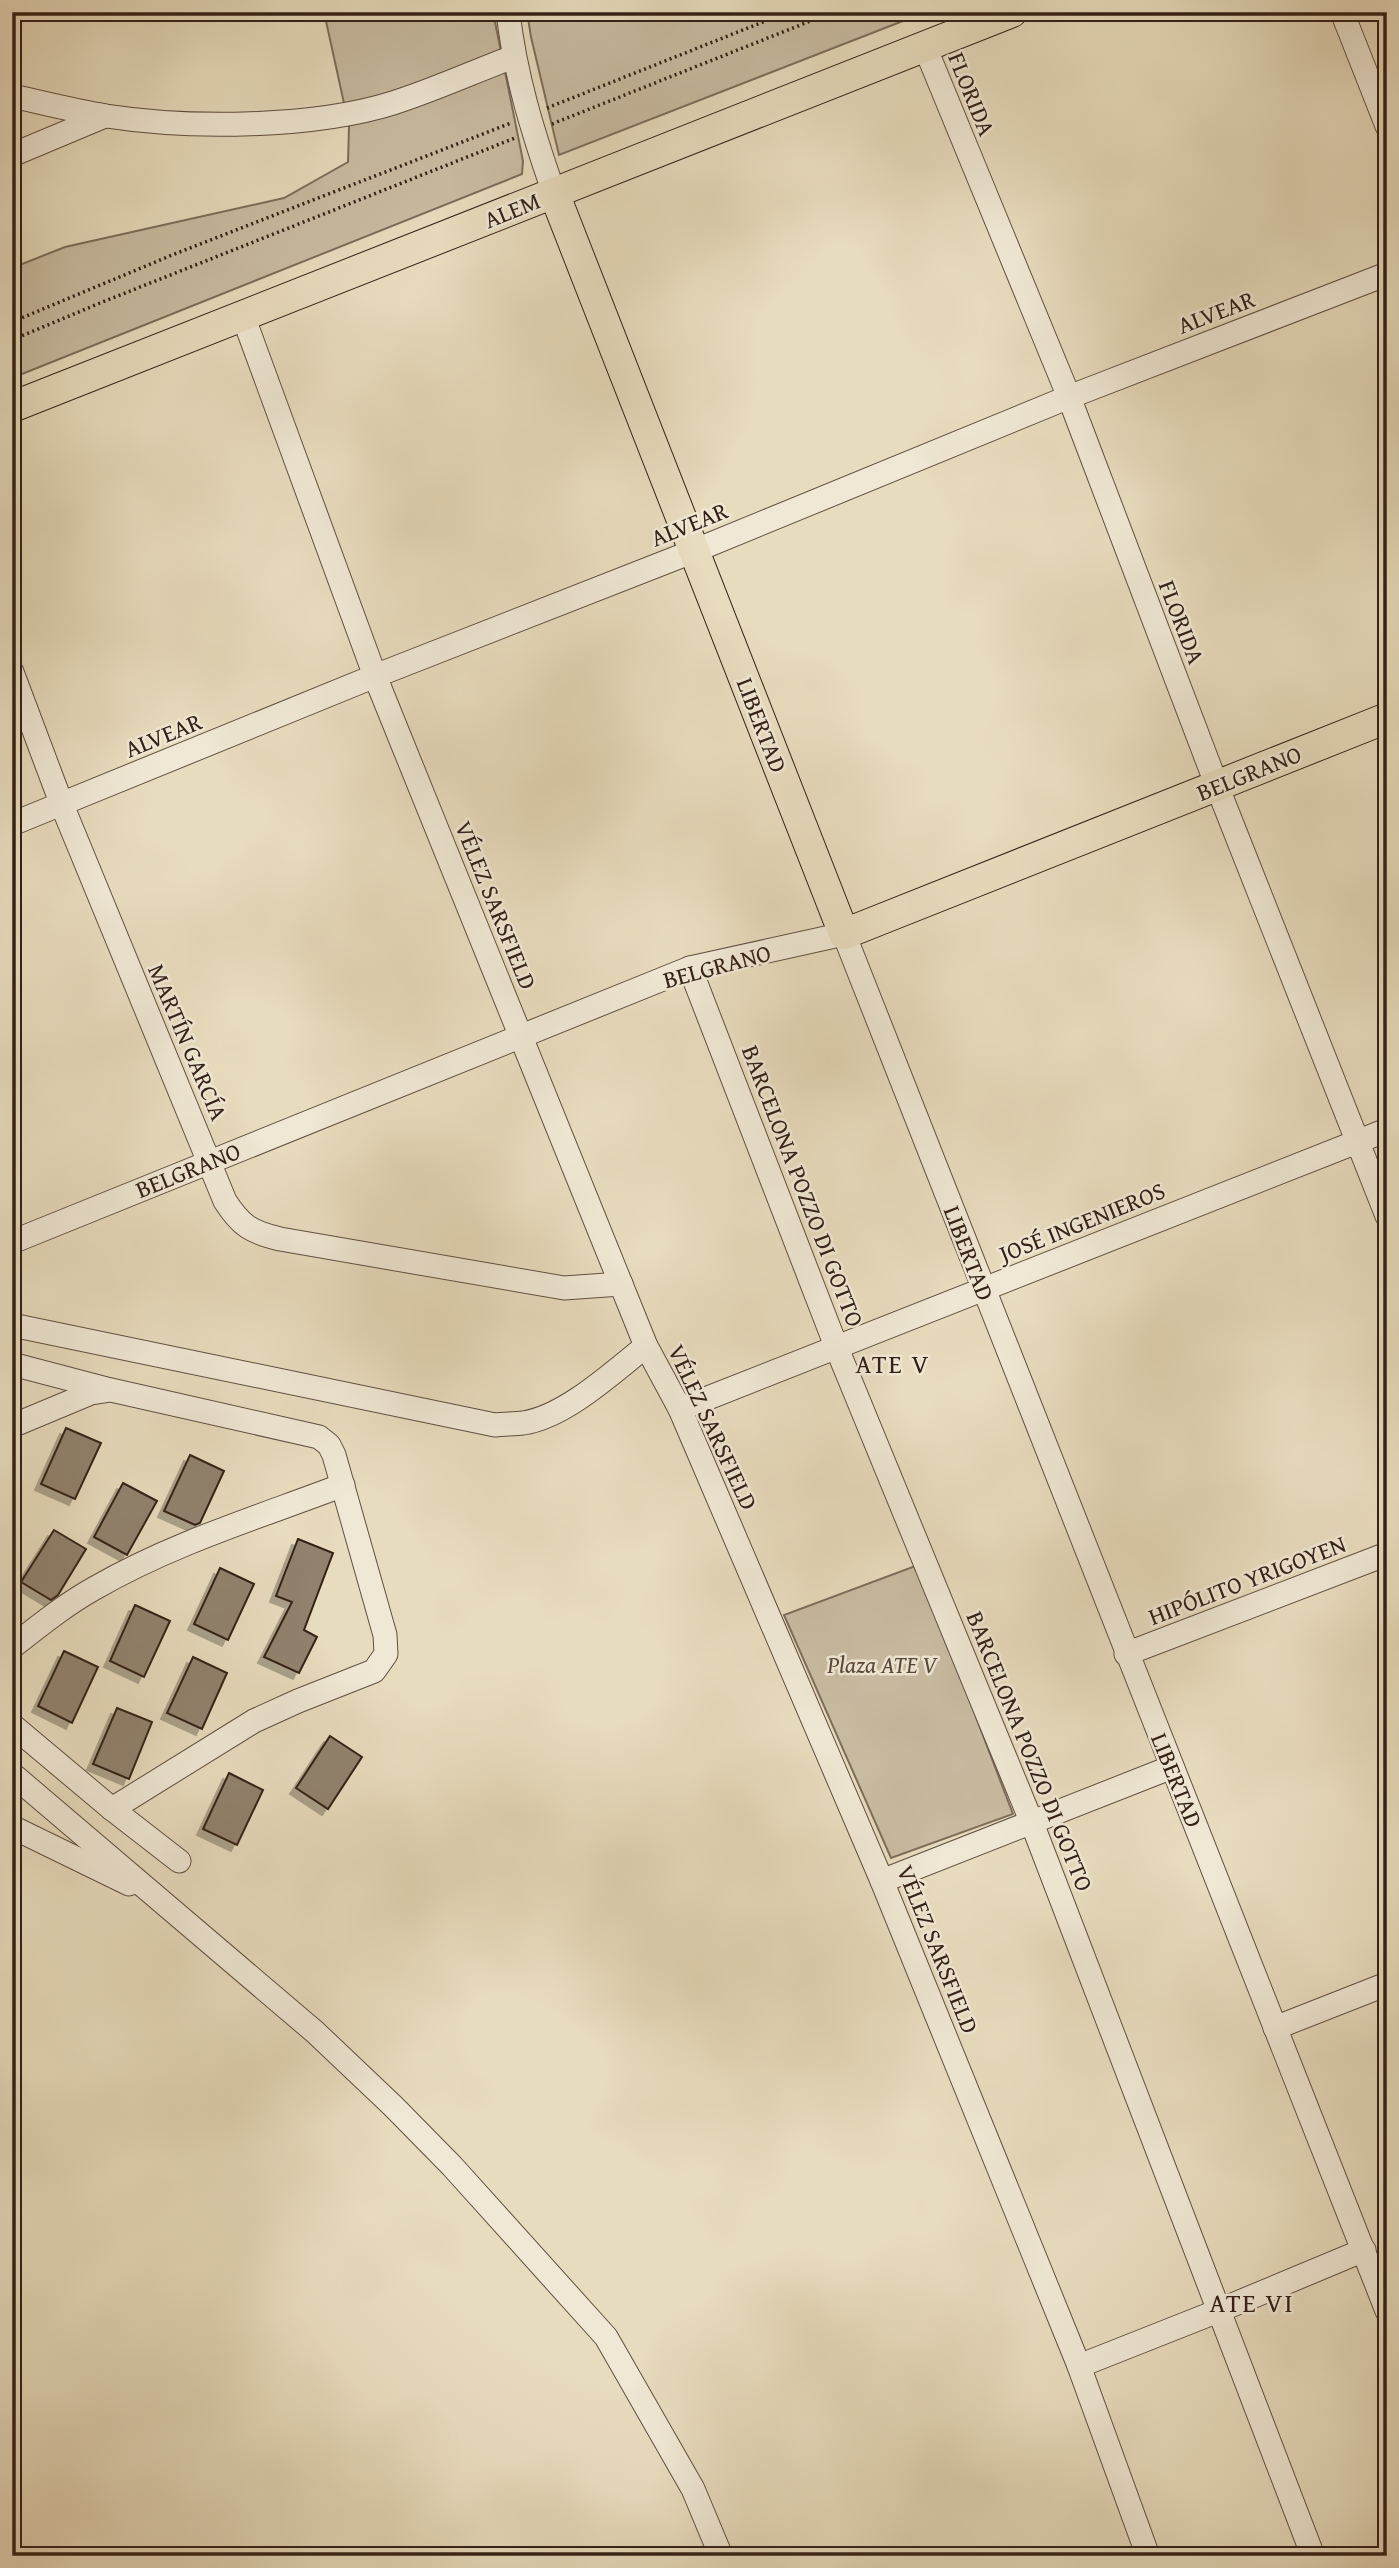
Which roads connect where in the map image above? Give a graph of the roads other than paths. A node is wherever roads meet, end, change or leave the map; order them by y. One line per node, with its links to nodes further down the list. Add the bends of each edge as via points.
1 (508, 12): 5 (street)
2 (1012, 12): 4 (main road, ALEM)
3 (1342, 12): 8 (street)
4 (925, 47): 10 (main road, ALEM); 13 (street, FLORIDA)
5 (513, 57): 7 (street, via 392,103 340,115 218,123); 10 (street)
6 (12, 96): 7 (street)
7 (105, 116): 9 (street)
8 (1387, 126)
9 (12, 155)
10 (554, 193): 12 (main road, ALEM); 15 (main road, LIBERTAD)
11 (1387, 274): 13 (street, ALVEAR)
12 (243, 316): 14 (main road, ALEM); 17 (street, VÉLEZ SARSFIELD)
13 (1069, 397): 15 (street, ALVEAR); 19 (street, FLORIDA)
14 (12, 407)
15 (694, 551): 17 (street, ALVEAR); 22 (main road, LIBERTAD)
16 (12, 672): 20 (street, MARTÍN GARCÍA)
17 (375, 676): 20 (street, ALVEAR); 24 (street, VÉLEZ SARSFIELD)
18 (1387, 718): 19 (main road, BELGRANO)
19 (1217, 786): 22 (main road, BELGRANO); 26 (street, FLORIDA)
20 (62, 805): 21 (street, ALVEAR); 27 (street, MARTÍN GARCÍA)
21 (12, 824)
22 (844, 934): 23 (street, BELGRANO); 31 (street, LIBERTAD)
23 (690, 968): 24 (street, BELGRANO); 34 (street, BARCELONA POZZO DI GOTTO)
24 (522, 1036): 27 (street, BELGRANO); 30 (street, VÉLEZ SARSFIELD)
25 (1387, 1130): 26 (street, JOSÉ INGENIEROS)
26 (1356, 1141): 28 (street, FLORIDA); 31 (street, JOSÉ INGENIEROS)
27 (210, 1161): 29 (street, BELGRANO); 30 (street, MARTÍN GARCÍA, via 238,1221 261,1235 564,1288)
28 (1387, 1216)
29 (12, 1242)
30 (621, 1284): 33 (street, VÉLEZ SARSFIELD)
31 (983, 1290): 34 (street, JOSÉ INGENIEROS); 42 (street, LIBERTAD)
32 (12, 1325): 33 (street, via 495,1425 546,1416 589,1392)
33 (646, 1346): 37 (street, VÉLEZ SARSFIELD)
34 (836, 1346): 37 (street, JOSÉ INGENIEROS); 47 (street, BARCELONA POZZO DI GOTTO)
35 (12, 1364): 36 (street)
36 (111, 1390): 38 (street, via 91,1393); 39 (street, via 319,1437 334,1455)
37 (680, 1409): 50 (street, VÉLEZ SARSFIELD)
38 (12, 1426)
39 (343, 1485): 41 (street, via 155,1556 94,1588); 46 (street, via 385,1635 386,1654 374,1671 254,1721)
40 (1387, 1554): 42 (street, HIPÓLITO YRIGOYEN)
41 (12, 1647)
42 (1126, 1654): 44 (street, LIBERTAD)
43 (12, 1725): 46 (street)
44 (1172, 1767): 47 (street); 53 (street, LIBERTAD)
45 (12, 1774): 51 (street)
46 (112, 1809): 49 (street)
47 (1032, 1823): 50 (street); 56 (street, BARCELONA POZZO DI GOTTO)
48 (12, 1827): 51 (street)
49 (180, 1861)
50 (882, 1881): 57 (street, VÉLEZ SARSFIELD)
51 (157, 1898): 58 (street, via 393,2106 606,2337 693,2489)
52 (1387, 1984): 53 (street)
53 (1275, 2028): 54 (street, LIBERTAD)
54 (1364, 2250): 55 (street, LIBERTAD); 56 (street)
55 (1387, 2311)
56 (1218, 2312): 57 (street); 60 (street, BARCELONA POZZO DI GOTTO)
57 (1079, 2366): 59 (street, VÉLEZ SARSFIELD)
58 (721, 2556)
59 (1148, 2556)
60 (1313, 2556)

